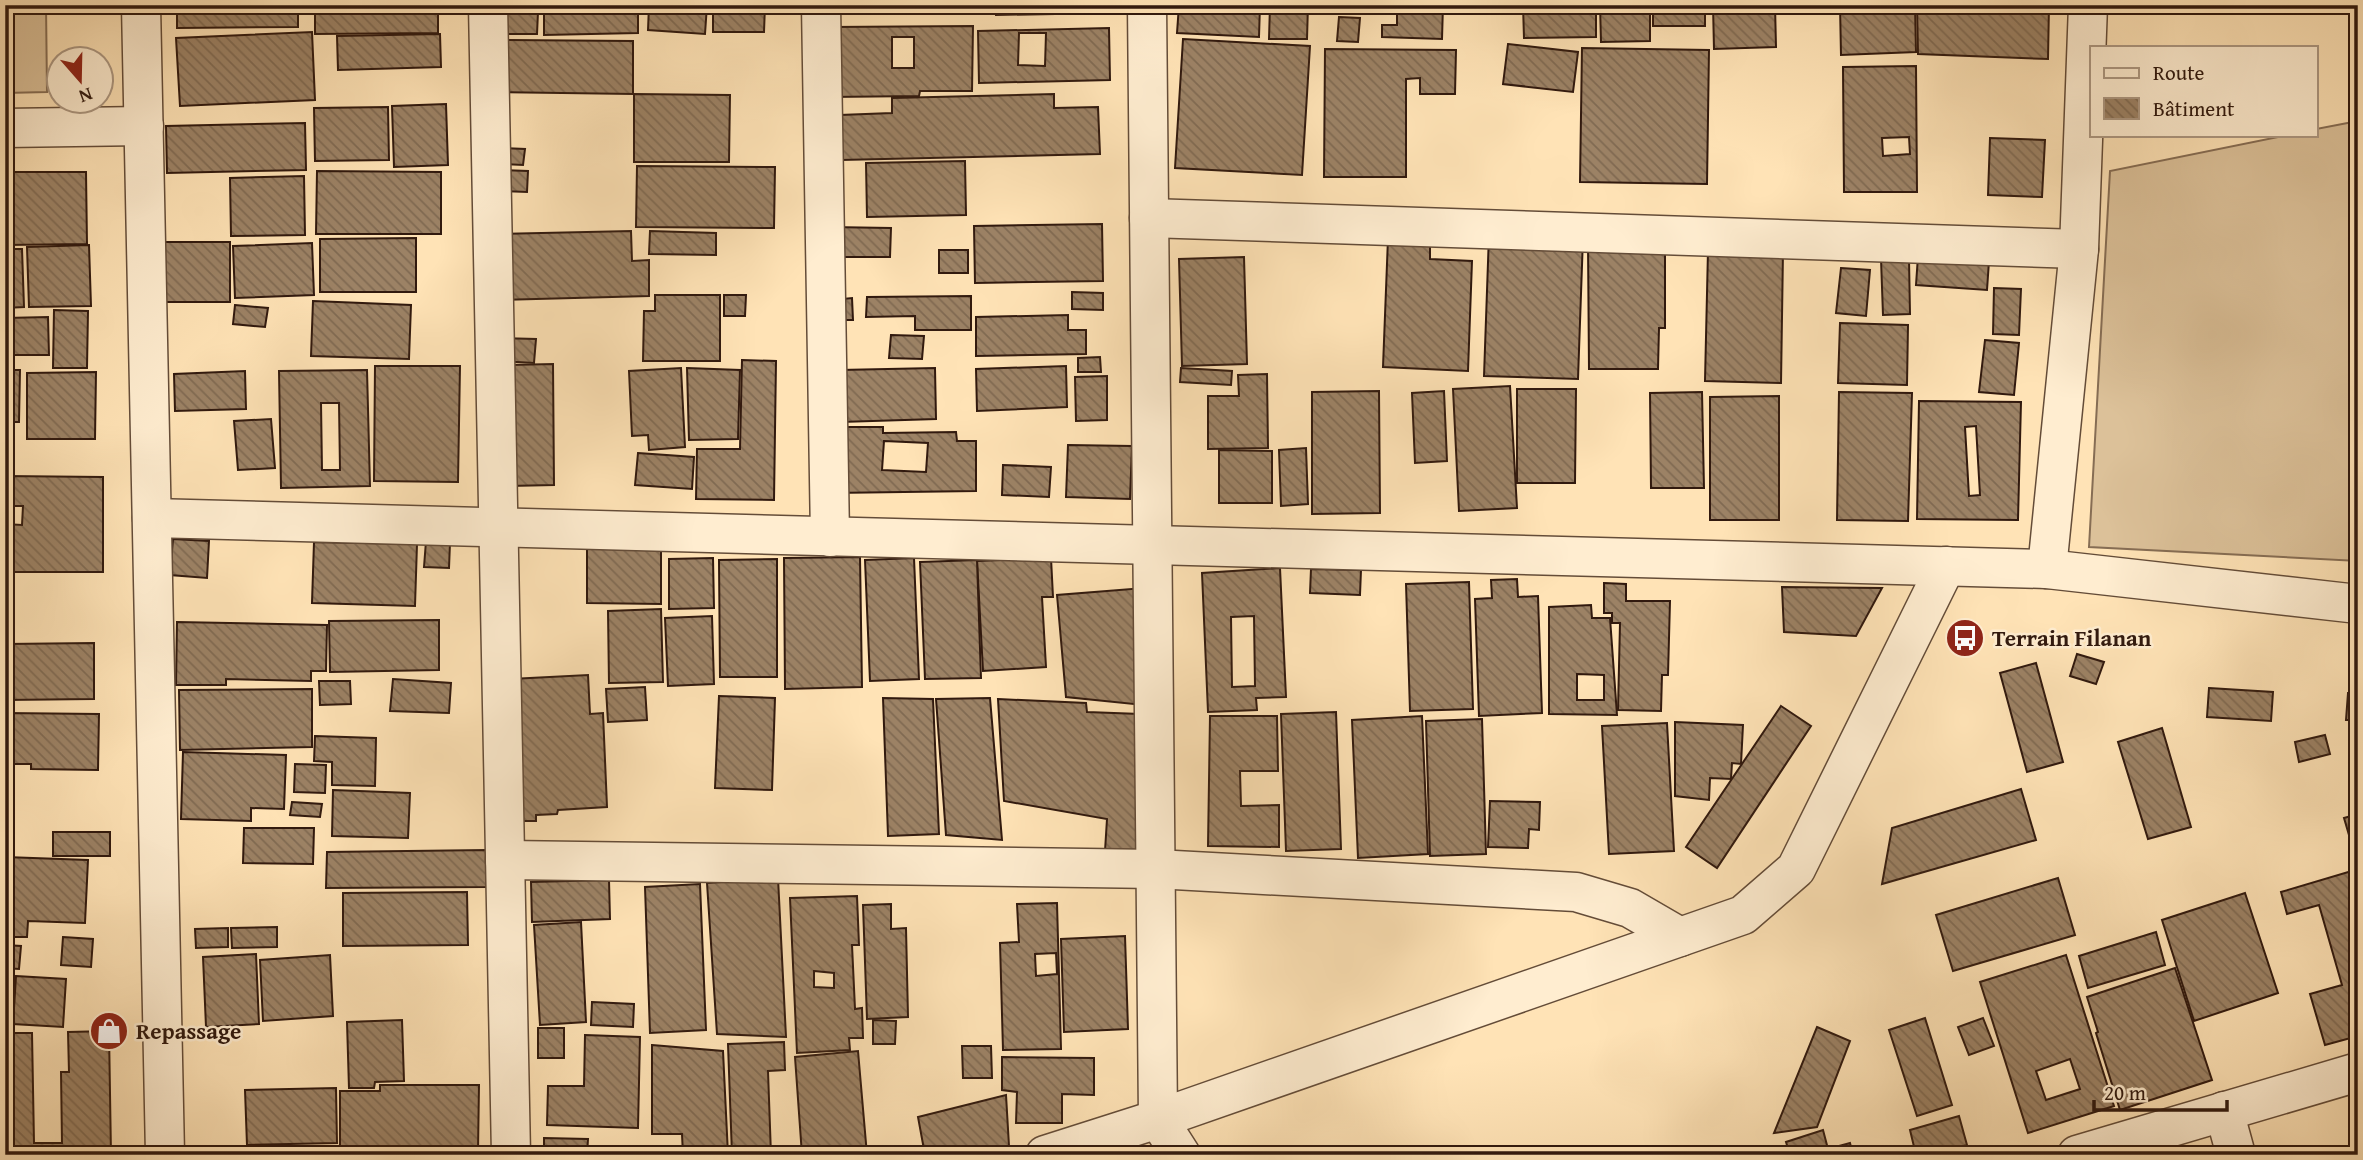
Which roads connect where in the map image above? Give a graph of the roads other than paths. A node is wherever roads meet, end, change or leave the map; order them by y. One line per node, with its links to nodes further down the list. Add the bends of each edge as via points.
1 (141, 5): 6 (street)
2 (488, 5): 11 (street)
3 (821, 5): 12 (street)
4 (1147, 5): 8 (street)
5 (2088, 5): 9 (street)
6 (144, 126): 7 (street); 10 (street)
7 (5, 128)
8 (1149, 218): 9 (street); 13 (street)
9 (2079, 249): 15 (street)
10 (152, 518): 11 (street); 23 (street)
11 (499, 528): 12 (street); 17 (street)
12 (830, 537): 13 (street)
13 (1152, 545): 14 (street); 18 (street)
14 (1946, 566): 15 (street); 19 (street, via 1796,869 1743,915)
15 (2048, 569): 16 (street)
16 (2358, 604)
17 (505, 860): 18 (street); 24 (street)
18 (1156, 870): 19 (street, via 1576,892 1630,908); 22 (street)
19 (1680, 937): 22 (street)
20 (2358, 1072): 21 (street)
21 (2224, 1111): 27 (street); 28 (street)
22 (1158, 1119): 25 (street); 26 (street)
23 (166, 1155)
24 (512, 1155)
25 (1045, 1155)
26 (1181, 1155)
27 (2077, 1155)
28 (2236, 1155)

